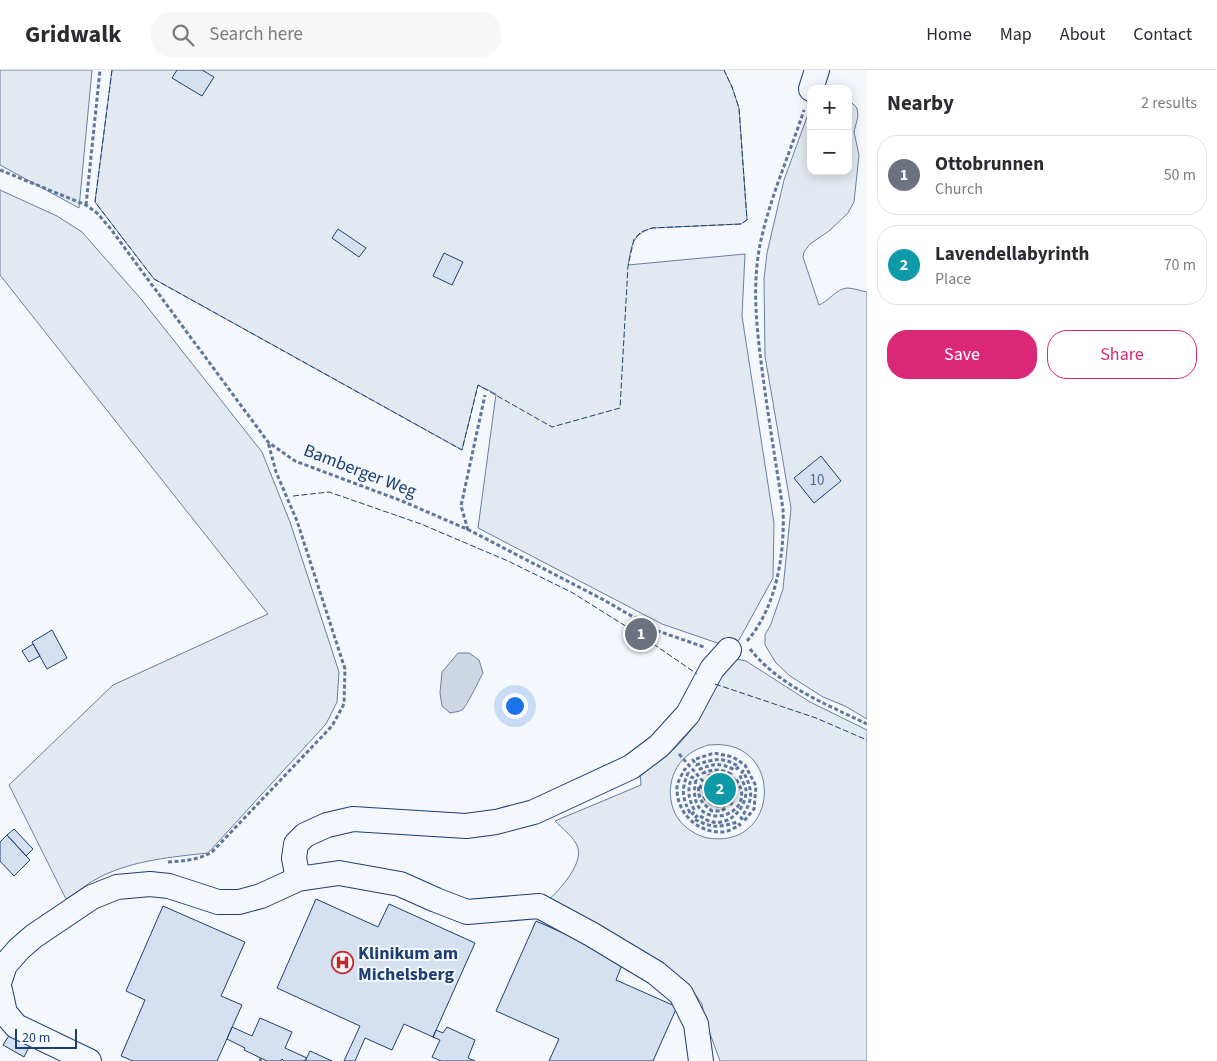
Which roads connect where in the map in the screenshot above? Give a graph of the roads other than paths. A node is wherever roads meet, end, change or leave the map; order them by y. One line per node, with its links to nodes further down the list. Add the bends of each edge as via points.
1 (817, 70): 2 (street)
2 (812, 85)
3 (737, 646): 4 (street, via 712,669 693,706 665,740 631,767 534,812 496,822 466,826 353,819 327,825 305,835 296,844 294,858)
4 (298, 879): 5 (street, via 239,902 218,902 169,886 142,884 117,887 92,897 40,932 5,965); 8 (street, via 339,873 400,884 467,912 539,906 656,973 681,994 696,1024)
5 (0, 980)
6 (0, 990): 7 (street, via 5,1013 16,1026)
7 (89, 1061)
8 (701, 1061)

